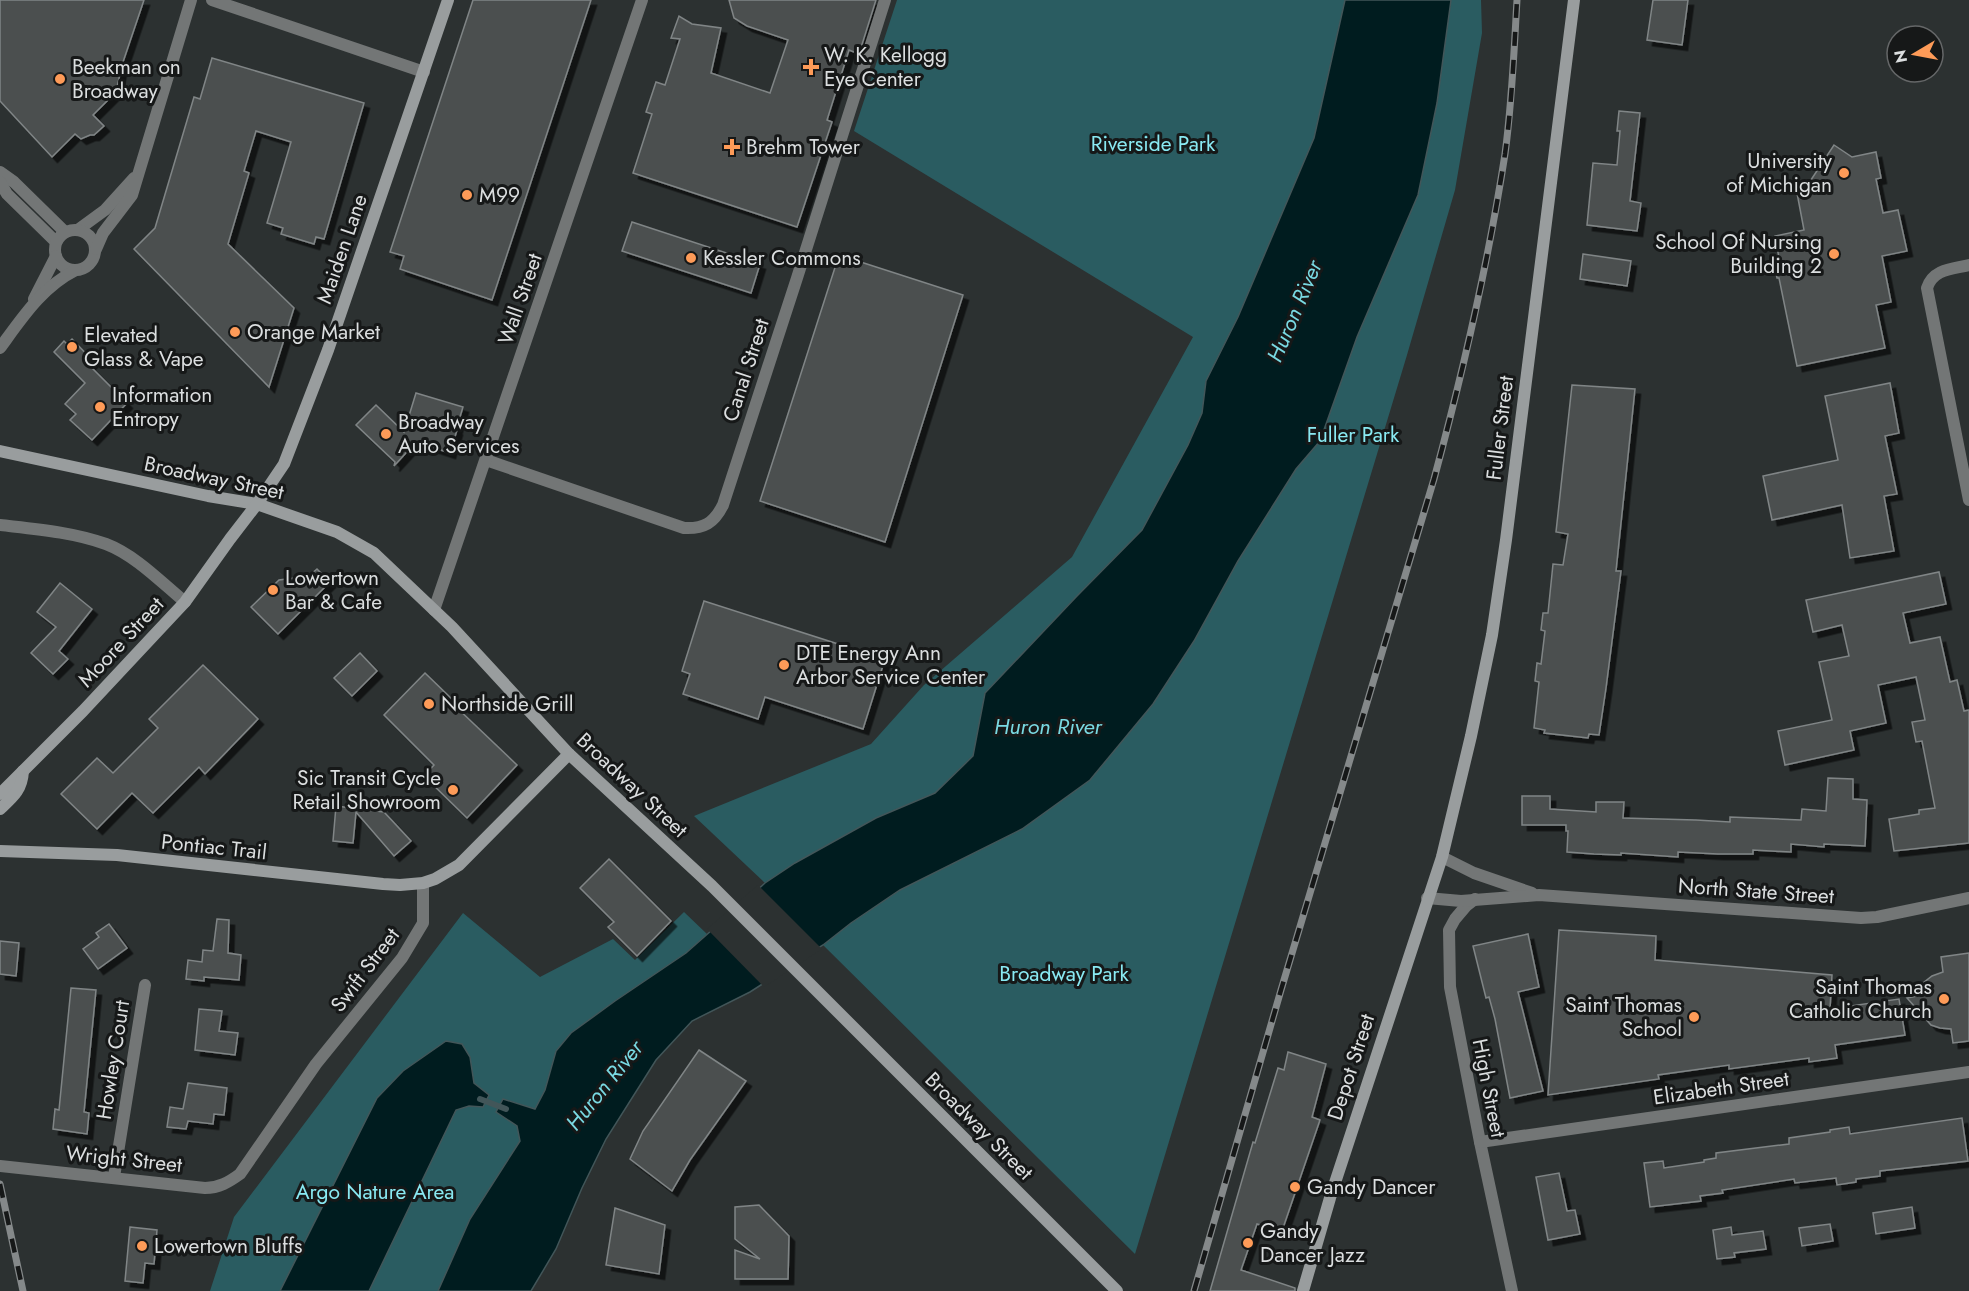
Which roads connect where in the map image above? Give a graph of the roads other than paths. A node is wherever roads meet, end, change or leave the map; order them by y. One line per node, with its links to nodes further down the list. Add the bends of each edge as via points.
1 (191, 0): 9 (street)
2 (212, 0): 7 (street)
3 (448, 0): 7 (main road, Maiden Lane)
4 (642, 0): 21 (street, Wall Street)
5 (885, 0): 21 (street, Canal Street, via 790,301 716,518 708,524 684,528)
6 (1574, 0): 32 (main road, Fuller Street, via 1492,635)
7 (424, 72): 23 (main road, Maiden Lane, via 297,433 284,464)
8 (0, 172): 12 (street)
9 (138, 172): 11 (street, via 105,210); 14 (street, via 132,195 103,233)
10 (0, 182): 13 (street, via 7,194)
11 (79, 230): 12 (street); 14 (street, via 91,236)
12 (65, 232): 13 (street)
13 (56, 242): 15 (street)
14 (96, 249): 17 (street, via 88,266)
15 (56, 256): 17 (street, via 64,266); 18 (street)
16 (1969, 265): 22 (street, via 1935,274 1927,288)
17 (76, 270): 18 (street, via 60,278)
18 (29, 308): 19 (street)
19 (0, 348)
20 (0, 451): 23 (main road, Broadway Street)
21 (486, 460): 26 (street, Wall Street)
22 (1969, 500)
23 (257, 504): 25 (main road, Moore Street); 26 (main road, Broadway Street, via 337,532 374,553)
24 (0, 525): 25 (street, via 58,532 107,544 135,561)
25 (185, 602): 28 (main road, Moore Street)
26 (434, 610): 27 (main road, Broadway Street)
27 (569, 754): 33 (main road, via 459,865); 44 (main road, Broadway Street, via 712,886)
28 (24, 771): 29 (main road, Moore Street); 30 (main road, via 23,783)
29 (0, 794)
30 (0, 809)
31 (2, 848): 33 (main road, Pontiac Trail, via 117,855 383,884)
32 (1442, 857): 34 (street, via 1474,873); 35 (main road, Depot Street)
33 (423, 883): 42 (street, Swift Street, via 423,923 402,958 316,1065)
34 (1539, 895): 36 (street, North State Street, via 1862,918); 37 (street)
35 (1427, 898): 37 (street); 45 (main road, Depot Street)
36 (1969, 898)
37 (1475, 899): 40 (street, High Street, via 1455,919 1449,930 1448,948 1450,987)
38 (145, 985): 43 (street, Howley Court)
39 (1969, 1072): 40 (street, Elizabeth Street)
40 (1479, 1142): 46 (street, High Street)
41 (0, 1166): 43 (street, Wright Street)
42 (240, 1174): 43 (street, Wright Street, via 212,1188)
43 (114, 1178)
44 (1118, 1291)
45 (1303, 1291)
46 (1512, 1291)

